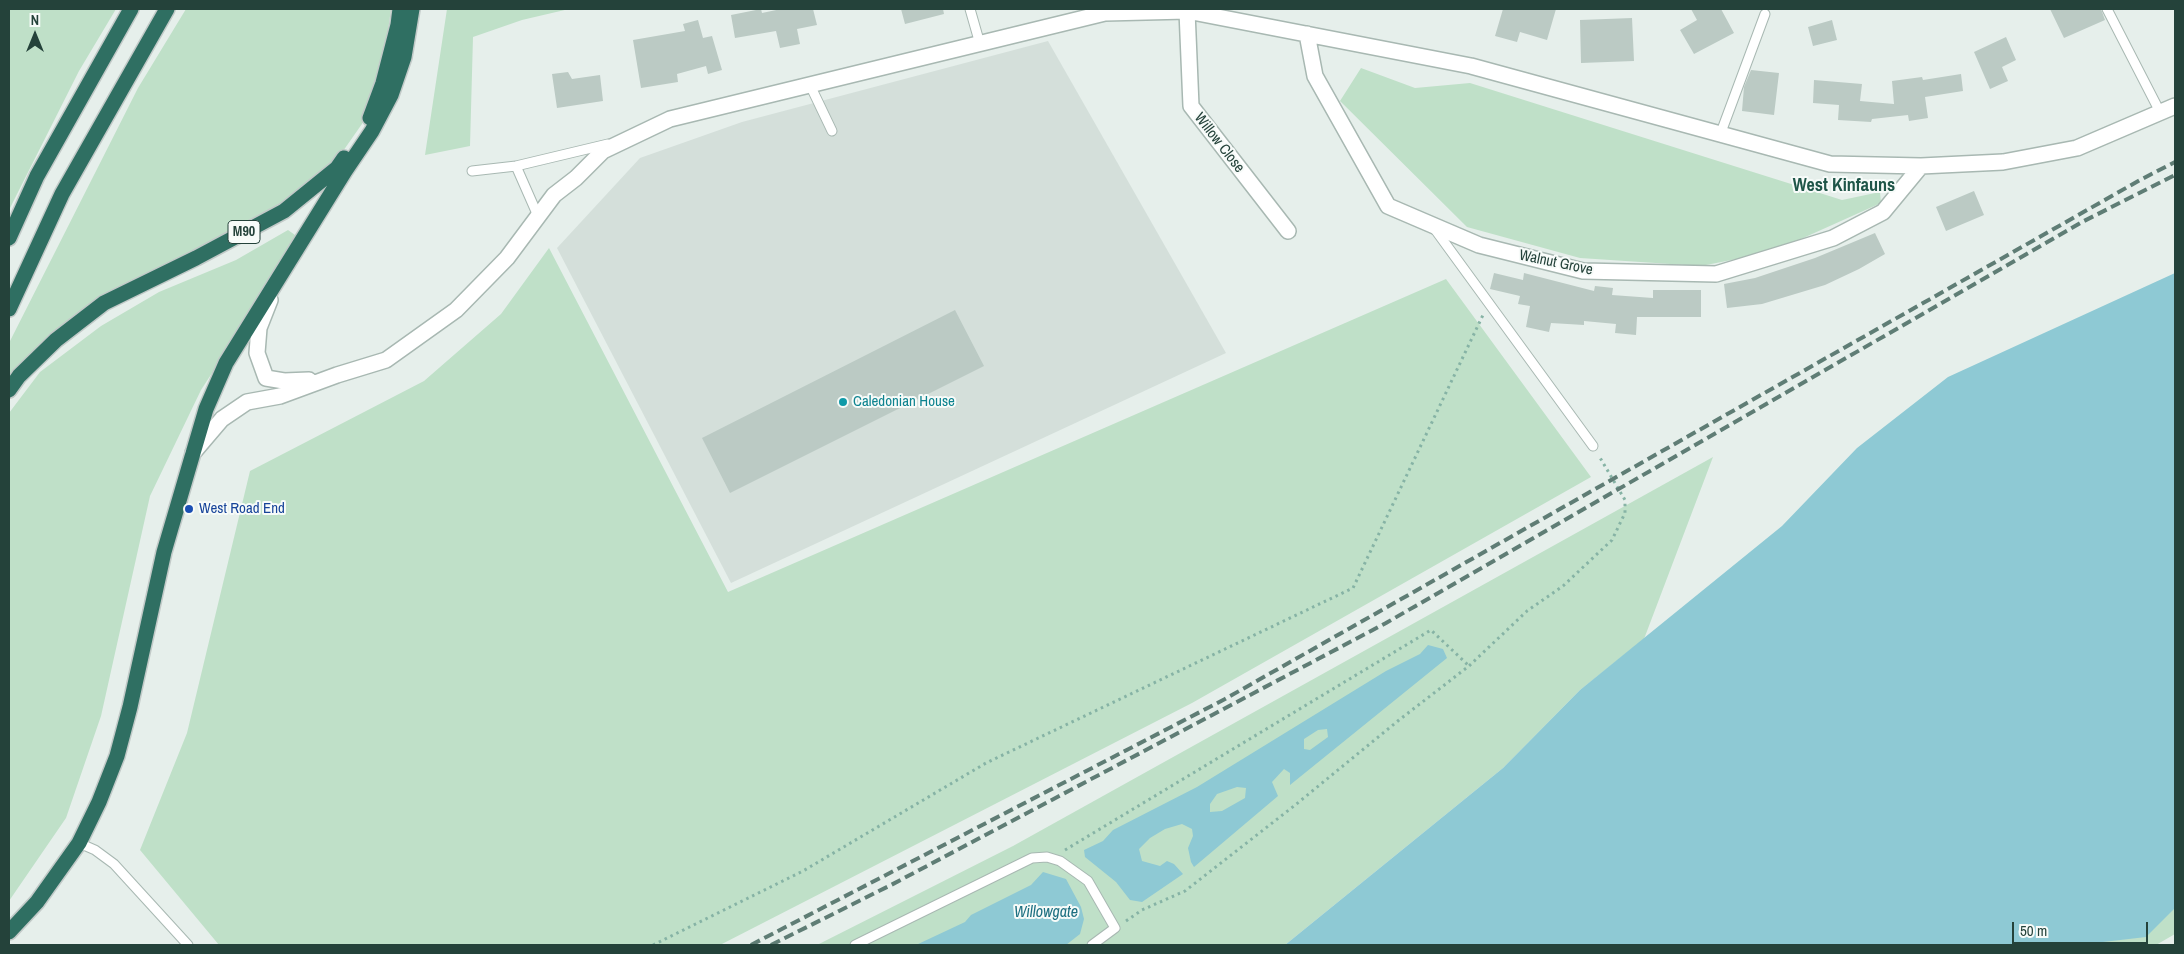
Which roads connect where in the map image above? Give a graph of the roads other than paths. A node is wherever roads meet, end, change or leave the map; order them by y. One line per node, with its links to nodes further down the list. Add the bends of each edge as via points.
1 (130, 9): 25 (highway, via 37,176)
2 (167, 9): 27 (highway, via 62,194)
3 (400, 9): 29 (highway, M90, via 384,83 366,128 337,168 284,211 104,303 56,340)
4 (404, 9): 12 (highway)
5 (412, 9): 12 (highway)
6 (970, 9): 11 (lane)
7 (2107, 9): 15 (lane)
8 (1186, 11): 10 (street); 11 (street, via 1105,13); 24 (street, Willow Close, via 1191,106)
9 (1765, 14): 17 (lane)
10 (1307, 34): 17 (street, via 1471,66); 23 (street, Walnut Grove, via 1314,76 1388,206)
11 (980, 44): 13 (street)
12 (404, 57): 26 (highway, via 391,95 372,130)
13 (810, 85): 16 (lane); 18 (street, via 670,119)
14 (2175, 106): 15 (street)
15 (2160, 112): 20 (street, via 2076,148 2003,162)
16 (832, 131)
17 (1720, 135): 20 (street, via 1830,164)
18 (632, 137): 19 (lane); 22 (street, via 603,151 554,195)
19 (516, 166): 21 (lane); 22 (lane)
20 (1921, 166): 23 (street, Walnut Grove, via 1884,212 1833,238 1716,274 1583,271 1479,245)
21 (472, 170)
22 (538, 216): 28 (street, via 507,258 456,310 386,360)
23 (1432, 225): 30 (lane)
24 (1288, 232)
25 (9, 238)
26 (277, 281): 28 (street, via 259,328 257,353 266,378 303,381); 31 (highway, via 226,363 206,409)
27 (9, 309)
28 (337, 375): 31 (street, via 280,396 247,402 222,419)
29 (9, 390)
30 (1593, 446)
31 (192, 454): 32 (highway, via 164,552 117,756)
32 (79, 843): 33 (highway, via 37,902); 34 (lane, via 114,864)
33 (9, 932)
34 (188, 945)
35 (856, 945): 36 (lane, via 1032,858 1060,860 1088,881 1115,928)
36 (1092, 945)

